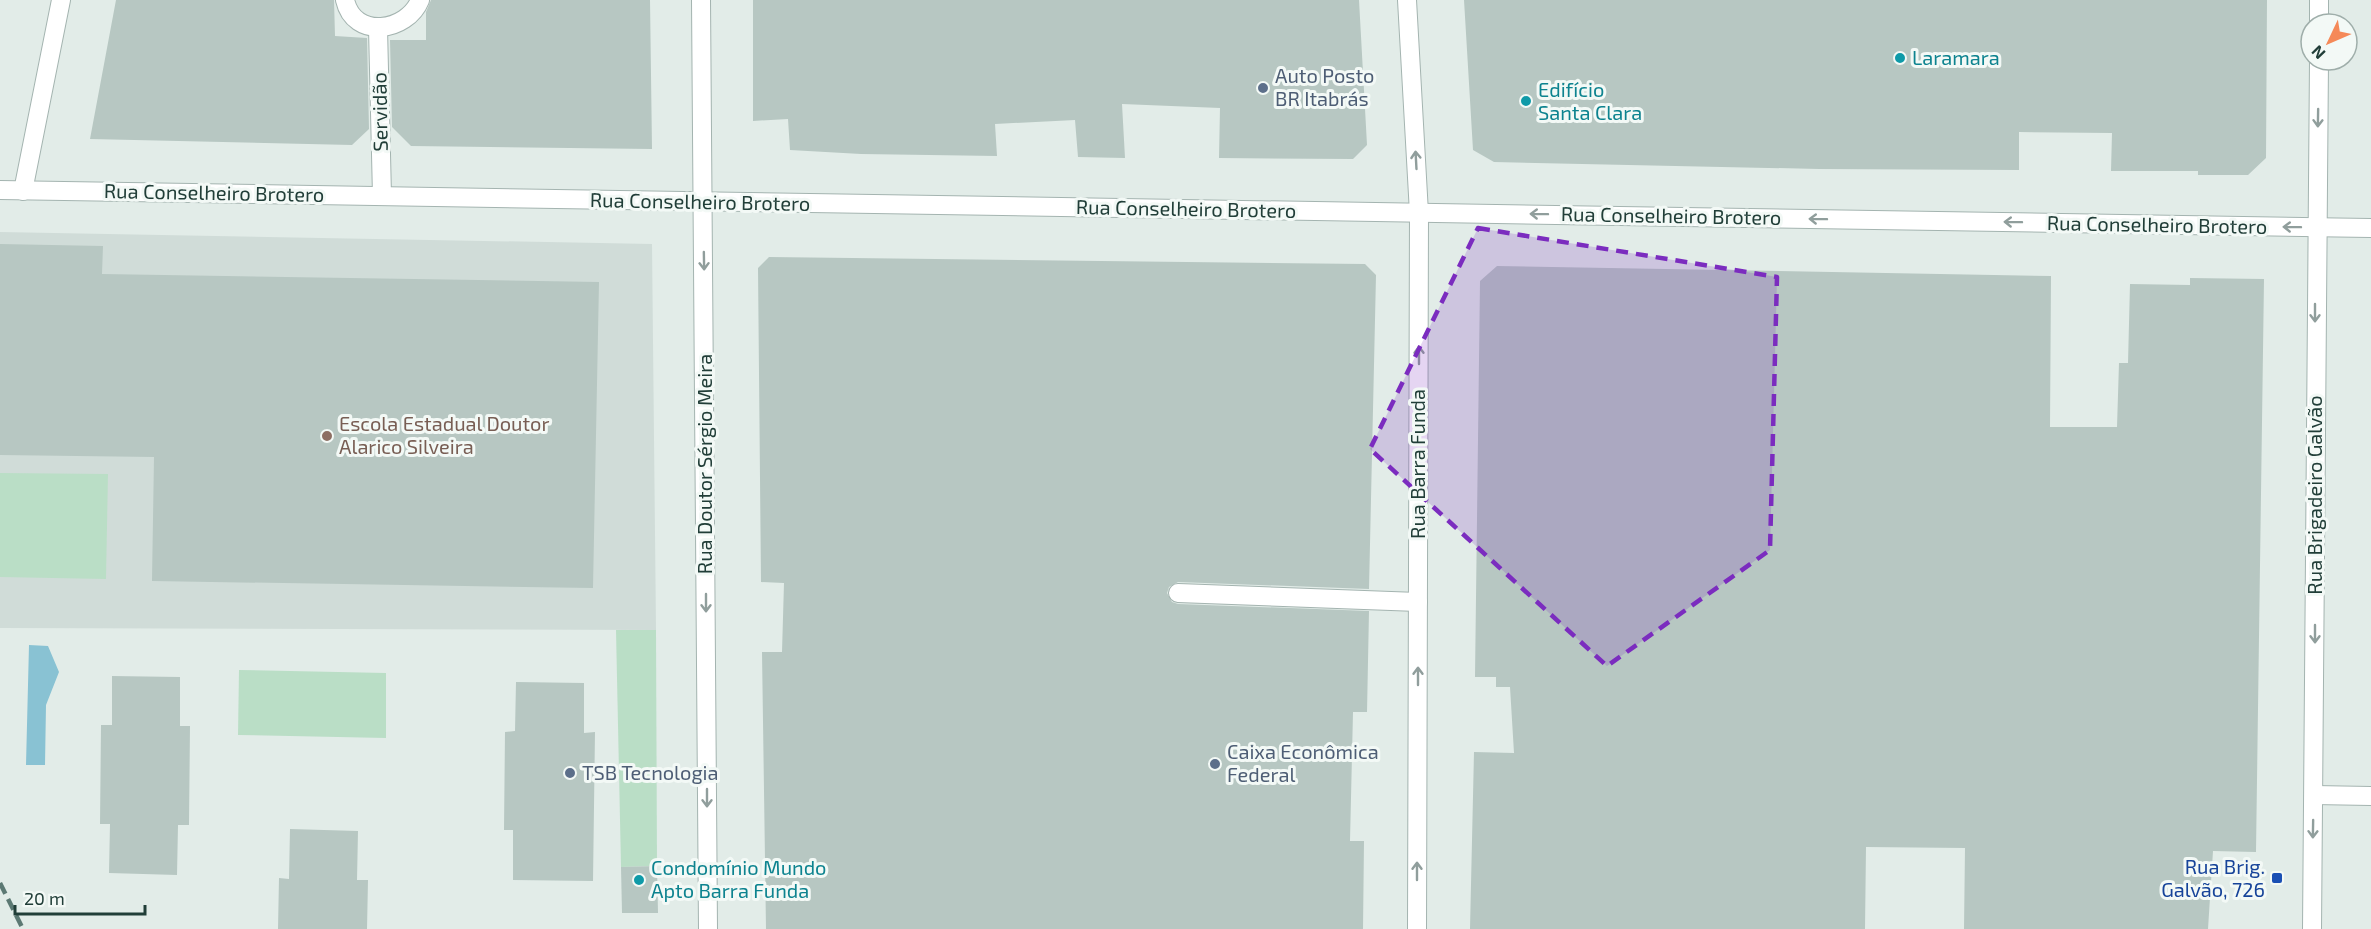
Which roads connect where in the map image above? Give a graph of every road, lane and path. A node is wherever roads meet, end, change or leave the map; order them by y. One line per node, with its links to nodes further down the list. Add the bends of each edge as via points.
1 (60, 0): 9 (street)
2 (345, 0): 6 (street, via 356,19)
3 (420, 0): 6 (street, via 403,21)
4 (701, 0): 11 (street, Rua Doutor Sérgio Meira)
5 (1407, 0): 12 (street, Rua Barra Funda, one-way to 5)
6 (378, 28): 10 (street, Servidão)
7 (2319, 72): 13 (street, Rua Brigadeiro Galvão, one-way to 13)
8 (0, 190): 9 (street, Rua Conselheiro Brotero)
9 (23, 190): 10 (street, Rua Conselheiro Brotero)
10 (382, 196): 11 (street, Rua Conselheiro Brotero)
11 (703, 202): 12 (street, Rua Conselheiro Brotero); 19 (street, Rua Doutor Sérgio Meira, one-way to 19)
12 (1419, 213): 13 (street, Rua Conselheiro Brotero, one-way to 12); 16 (street, Rua Barra Funda, one-way to 12)
13 (2316, 227): 14 (street, Rua Conselheiro Brotero); 17 (street, Rua Brigadeiro Galvão, one-way to 17)
14 (2371, 228)
15 (1178, 593): 16 (street)
16 (1418, 602): 20 (street, Rua Barra Funda, one-way to 16)
17 (2314, 795): 18 (street); 21 (street, Rua Brigadeiro Galvão, one-way to 21)
18 (2371, 796)
19 (708, 929)
20 (1417, 929)
21 (2312, 929)

